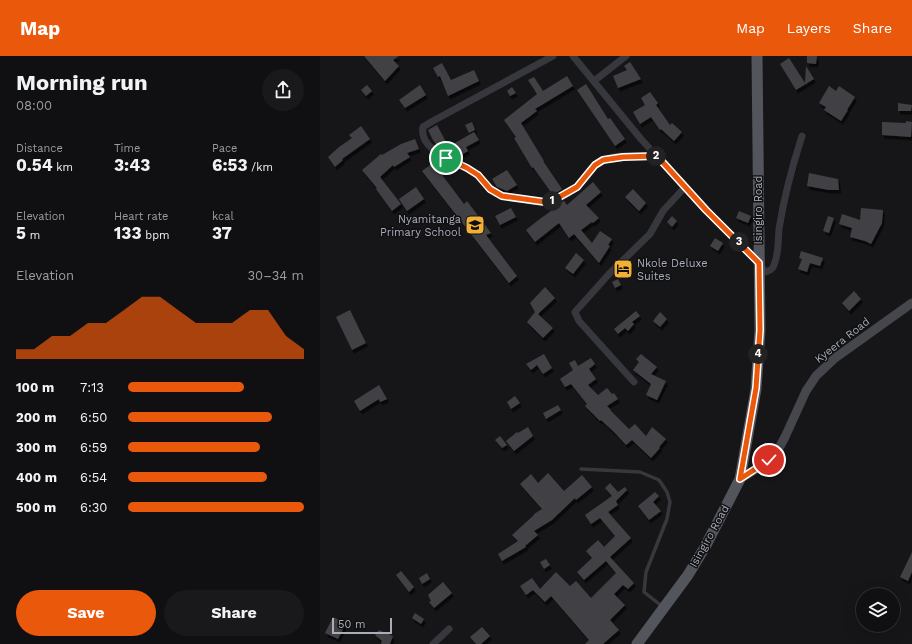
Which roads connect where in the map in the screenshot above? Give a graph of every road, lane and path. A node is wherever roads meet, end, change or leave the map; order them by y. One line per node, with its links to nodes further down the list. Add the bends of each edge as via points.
1 (553, 56): 7 (street, via 423,127 422,134 428,146 478,175 490,189 502,196 545,202 554,200 577,187 595,165 603,160)
2 (573, 56): 5 (street)
3 (626, 56): 5 (street)
4 (757, 56): 9 (main road, Isingiro Road)
5 (594, 80): 7 (street)
6 (802, 136): 9 (street, via 789,176 774,267 765,272)
7 (657, 156): 8 (street)
8 (685, 187): 9 (street); 11 (street, via 663,211 650,234 575,312 579,321)
9 (759, 263): 13 (main road, Isingiro Road, via 760,330 756,388)
10 (912, 302): 13 (main road, Kyeera Road, via 835,358 816,376 778,450 769,460)
11 (634, 382)
12 (581, 469): 14 (lane, via 640,472 659,480 667,492 670,502 667,519 646,572 644,592)
13 (740, 479): 14 (main road, Isingiro Road, via 705,547)
14 (664, 607): 17 (main road, Isingiro Road)
15 (449, 629): 16 (street)
16 (433, 644)
17 (638, 644)

